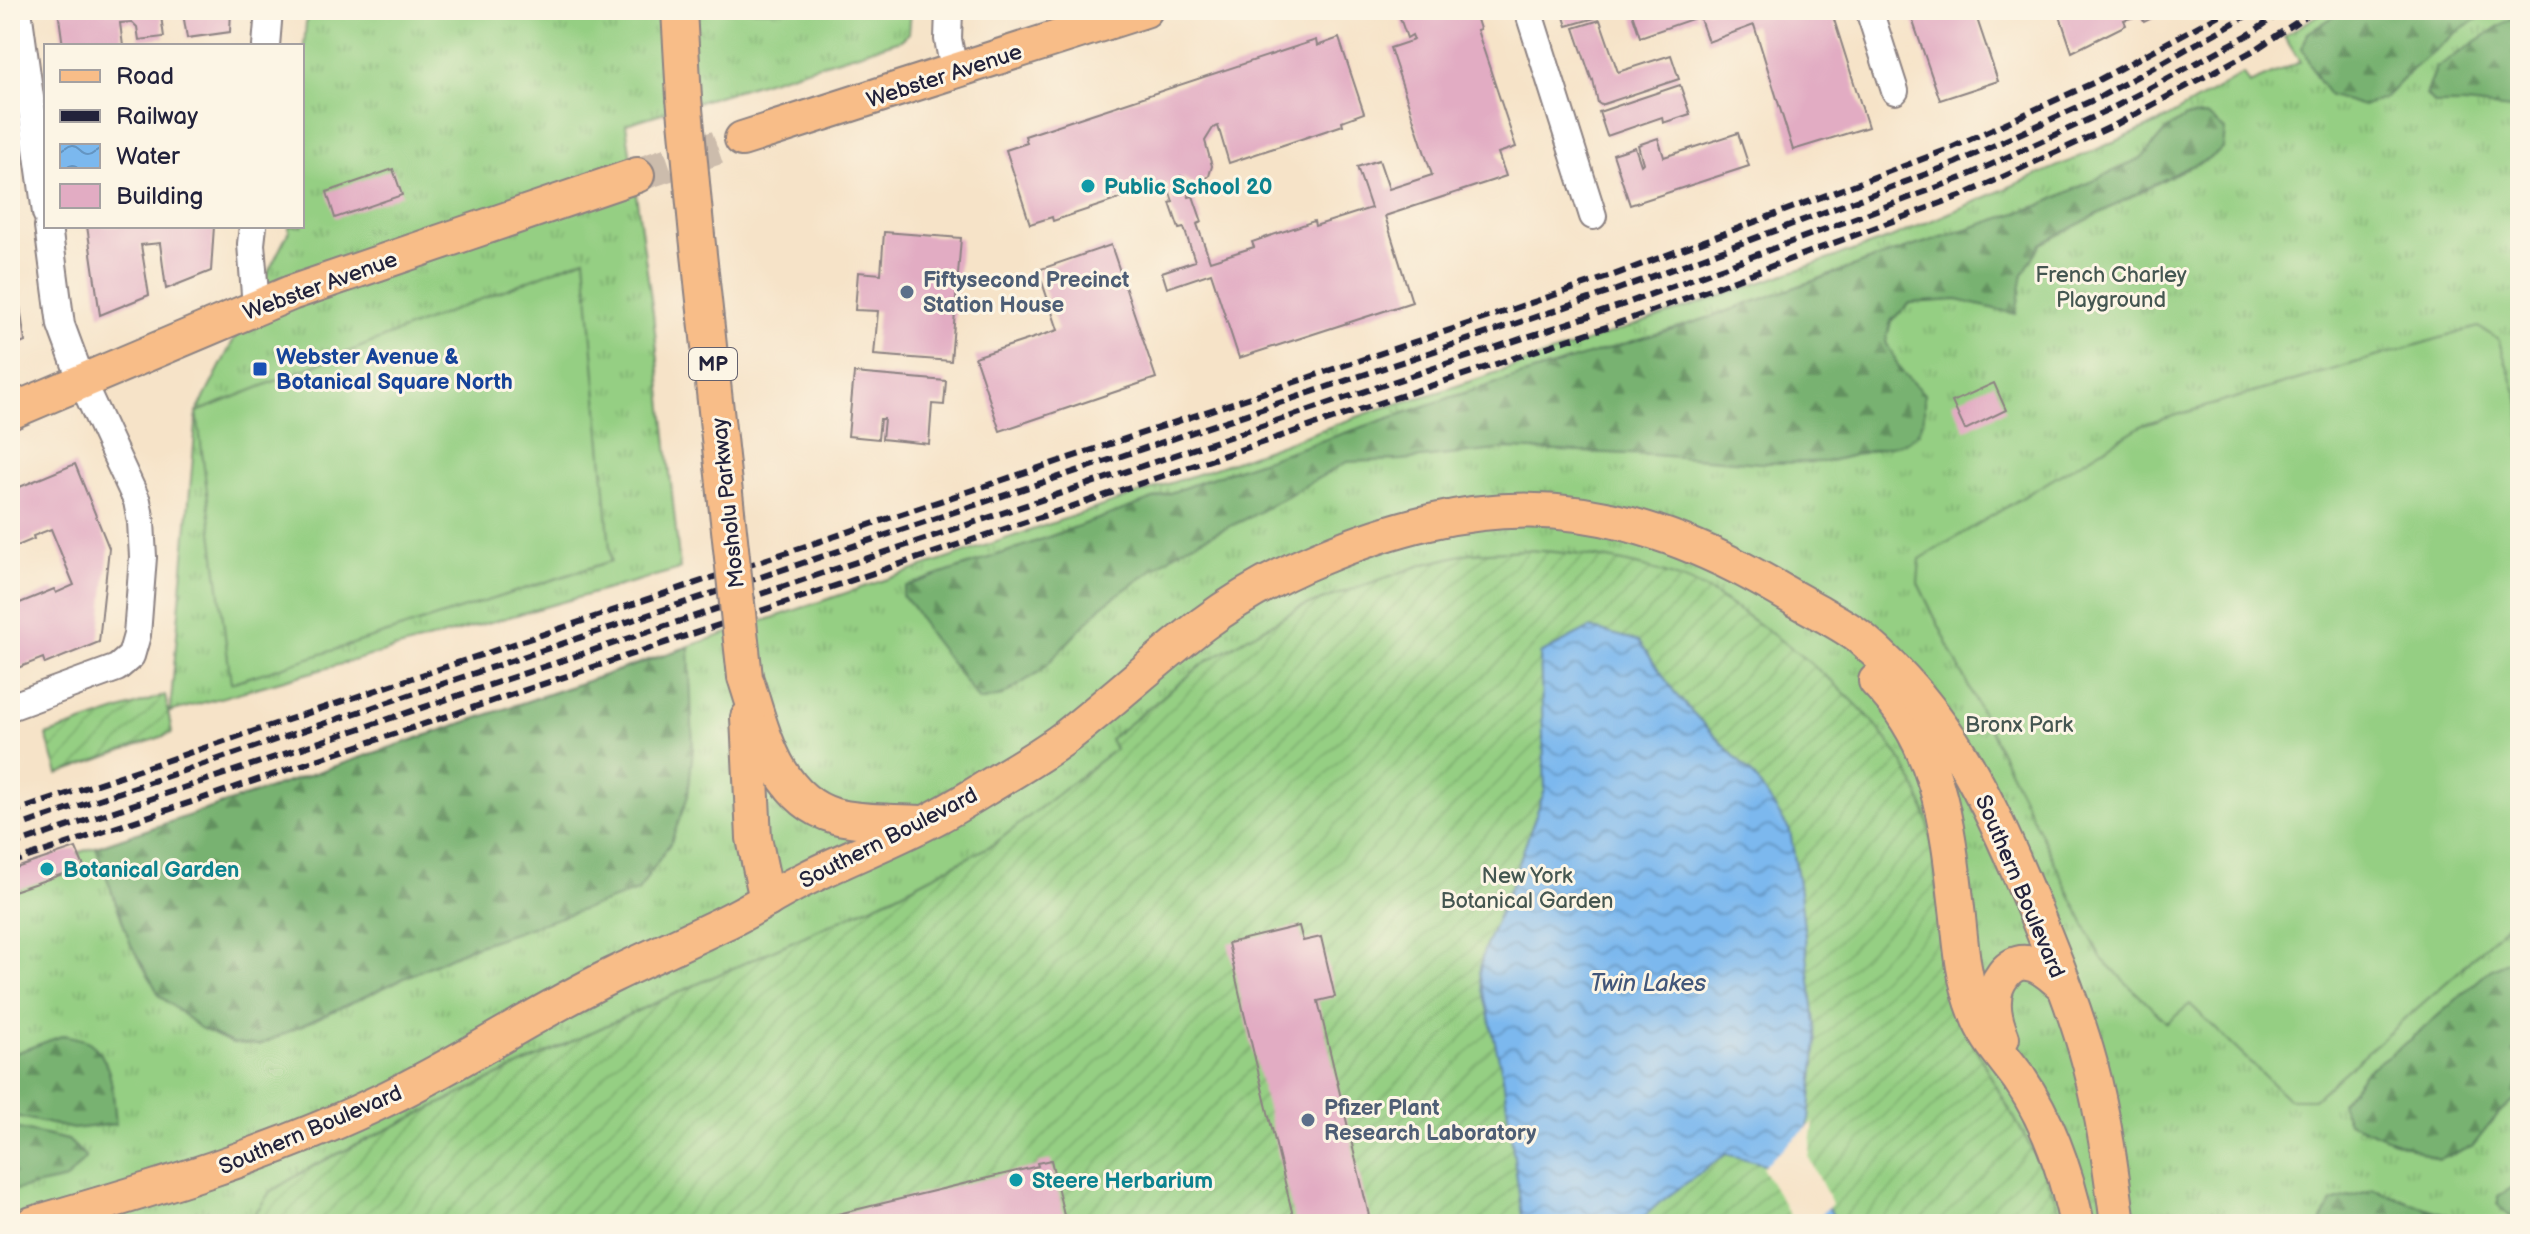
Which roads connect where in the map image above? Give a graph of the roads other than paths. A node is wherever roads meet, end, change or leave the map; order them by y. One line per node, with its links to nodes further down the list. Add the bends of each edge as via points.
1 (18, 10): 13 (street)
2 (269, 10): 8 (street)
3 (679, 10): 21 (main road, Mosholu Parkway / MP, bridge, via 697,236)
4 (949, 10): 9 (street)
5 (1145, 10): 9 (main road, Webster Avenue)
6 (1528, 10): 14 (street)
7 (1869, 10): 10 (street)
8 (266, 44)
9 (954, 70): 11 (main road, Webster Avenue)
10 (1895, 91)
11 (742, 139)
12 (637, 175): 17 (main road, Webster Avenue)
13 (44, 198)
14 (1593, 216)
15 (48, 228): 18 (street, via 61,325)
16 (253, 228): 17 (street)
17 (256, 307): 18 (main road, Webster Avenue)
18 (82, 382): 19 (main road, Webster Avenue); 22 (street, via 137,501 143,557 137,635 131,656 117,668)
19 (10, 412)
20 (1772, 586): 23 (main road, Southern Boulevard, via 1681,540 1580,513 1514,510 1422,524 1316,560 1238,600 1062,740); 25 (main road, Southern Boulevard, via 1857,635 1942,724 2003,832); 26 (main road, Southern Boulevard, via 1889,694 1923,751 1949,831 1963,962 1975,1011 1985,1035)
21 (745, 677): 23 (main road, via 773,757 787,782 810,804 845,818); 24 (main road, Mosholu Parkway / MP, via 754,838)
22 (10, 707)
23 (925, 823): 24 (main road, Southern Boulevard)
24 (767, 900): 27 (main road, Southern Boulevard, via 571,996 345,1119 206,1173)
25 (2064, 986): 26 (main road, via 2042,967 2024,962 2007,970 1999,983 1993,998 1995,1019); 29 (main road, Southern Boulevard, via 2102,1113)
26 (2020, 1080): 28 (main road, Southern Boulevard, via 2059,1154)
27 (32, 1224)
28 (2077, 1224)
29 (2118, 1224)

